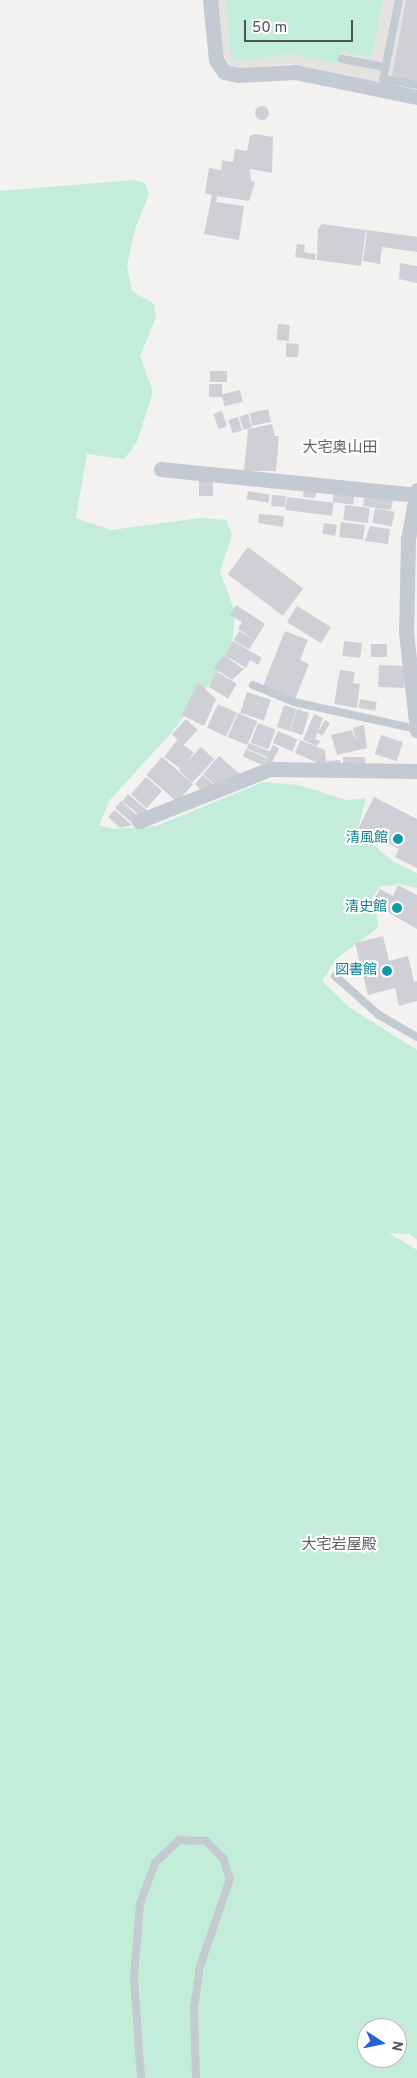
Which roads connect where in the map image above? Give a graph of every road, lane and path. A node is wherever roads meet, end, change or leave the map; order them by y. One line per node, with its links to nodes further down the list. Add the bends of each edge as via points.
1 (210, 0): 6 (street, via 216,60 224,72 238,76 295,72)
2 (399, 0): 4 (lane)
3 (342, 59): 4 (lane)
4 (385, 67): 5 (lane, via 383,78)
5 (417, 86)
6 (417, 97)
7 (161, 469): 8 (street)
8 (416, 493): 10 (street, via 408,539 406,632)
9 (253, 685): 10 (lane, via 294,702)
10 (417, 729)
11 (417, 771): 12 (street, via 270,768 241,777)
12 (139, 821)
13 (335, 976): 14 (lane, via 379,1015)
14 (417, 1037)
15 (142, 2078): 16 (lane, via 134,1977 140,1904 155,1863 179,1840 206,1841 223,1858 230,1879 200,1966 194,2007)
16 (196, 2078)

